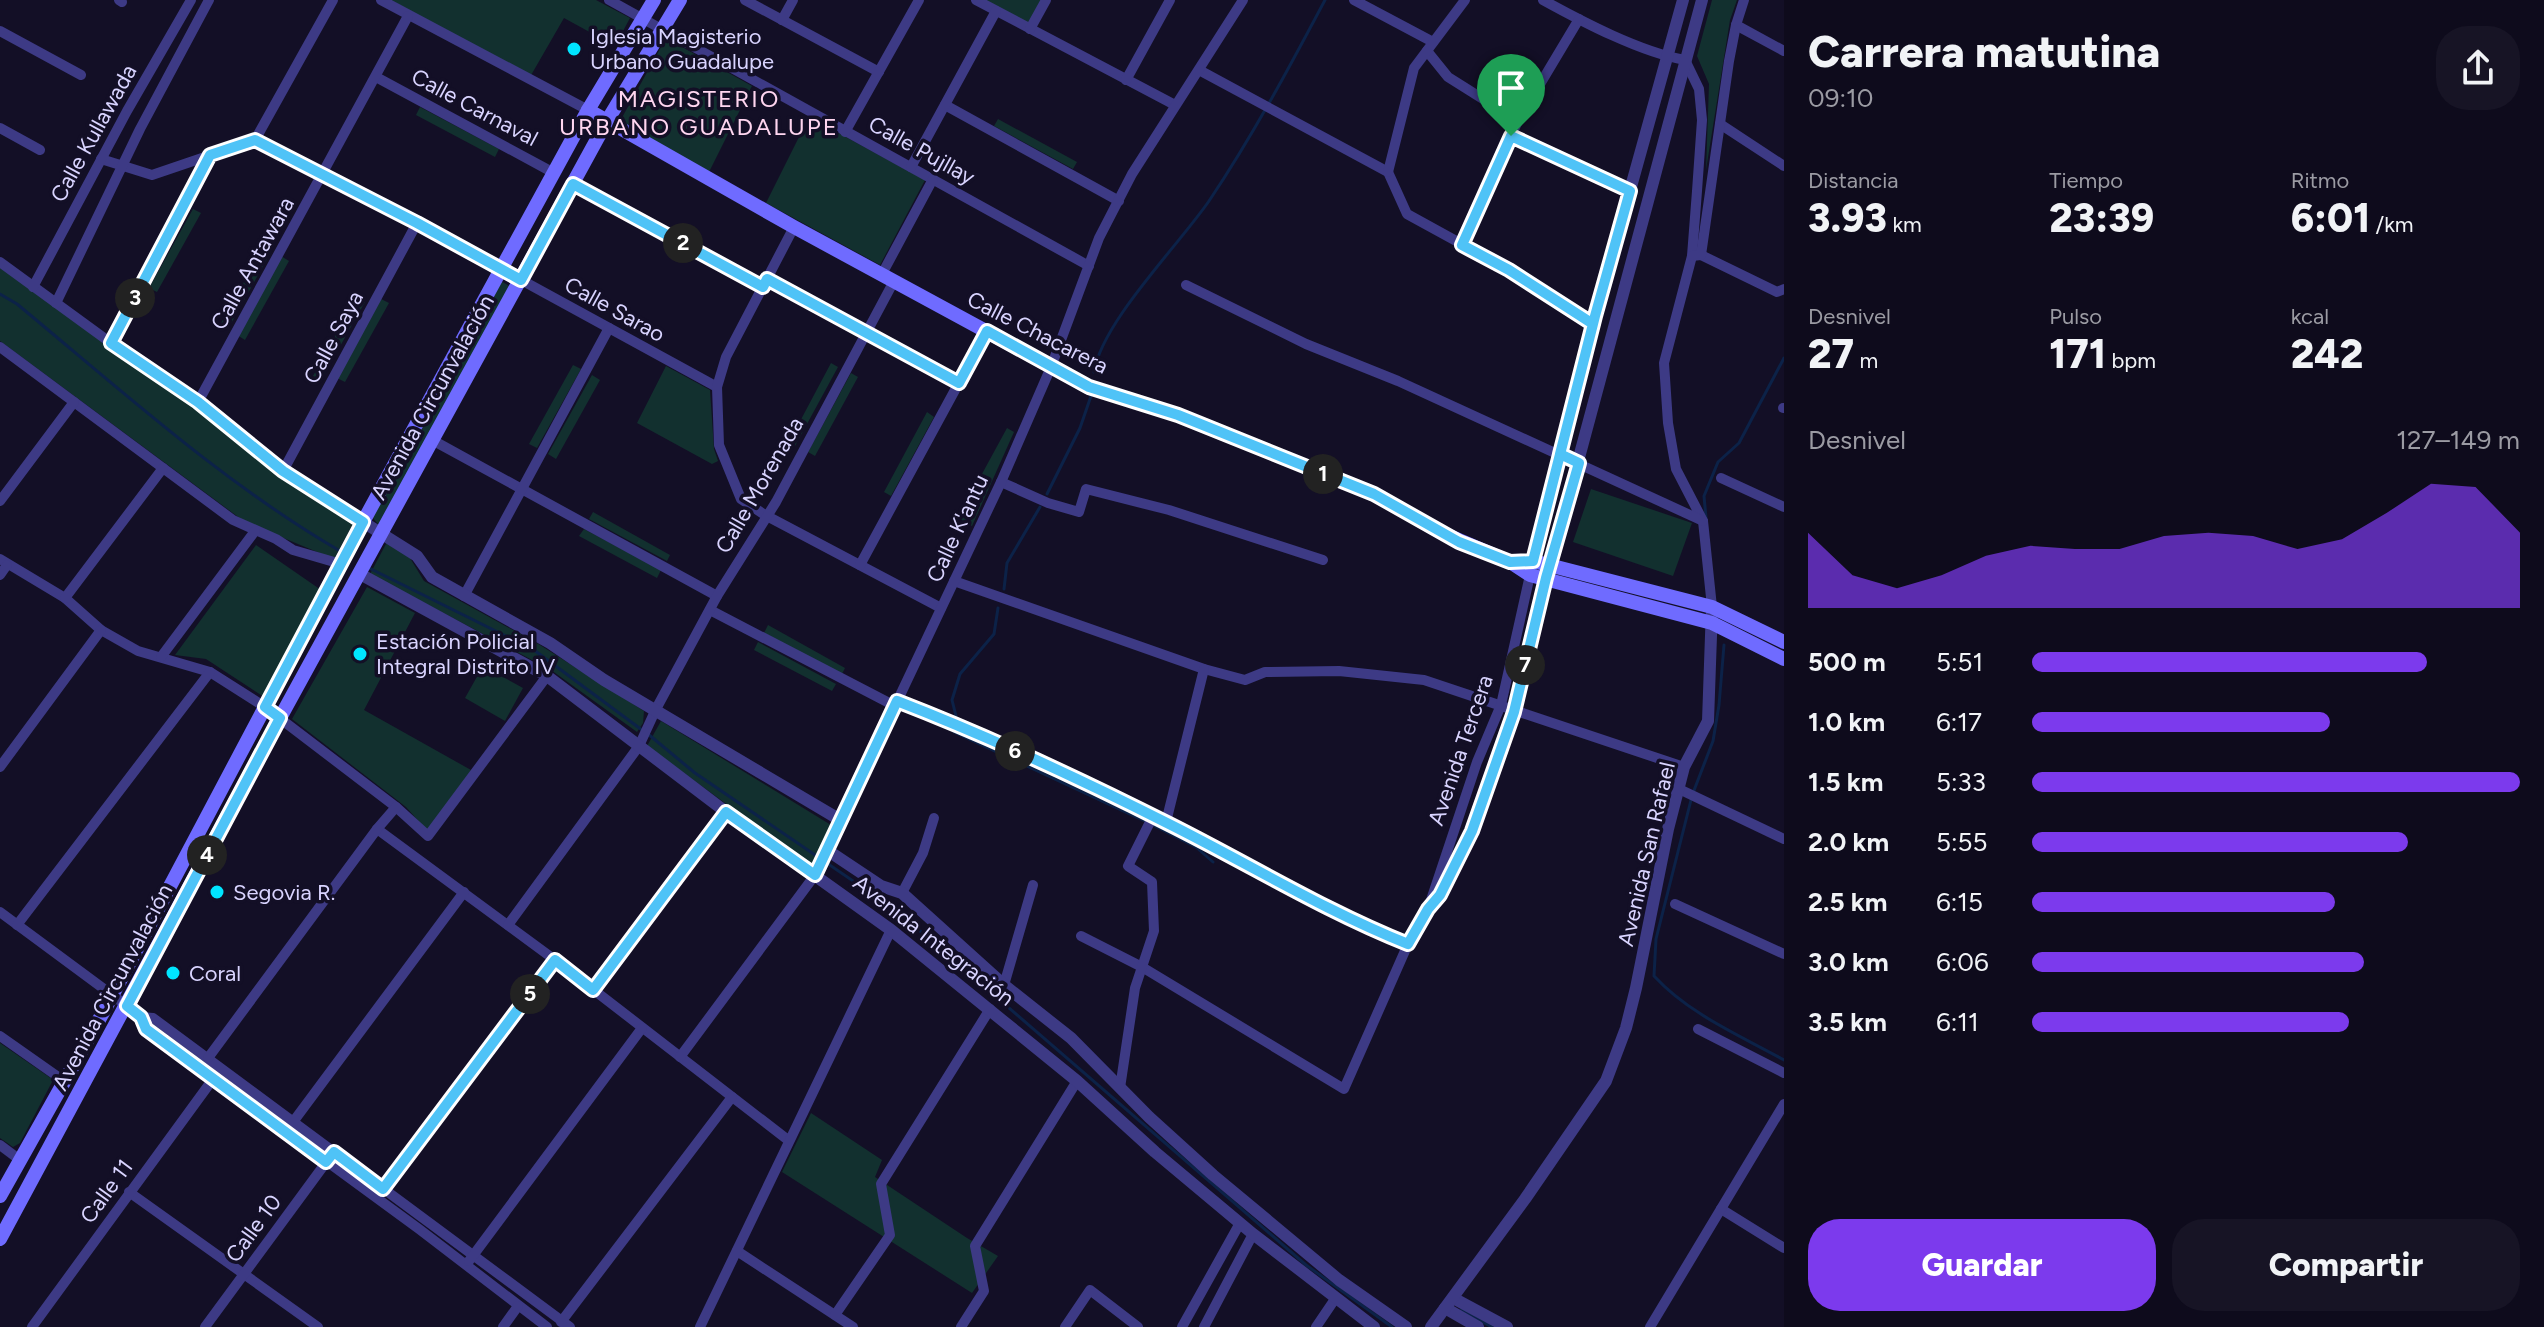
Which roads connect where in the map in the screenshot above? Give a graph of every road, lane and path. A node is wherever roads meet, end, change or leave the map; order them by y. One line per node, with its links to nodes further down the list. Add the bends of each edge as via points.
1 (191, 0): 51 (street, Calle Kullawada)
2 (209, 0): 52 (street)
3 (333, 0): 48 (street)
4 (381, 0): 22 (street)
5 (609, 0): 23 (street, Calle Pujllay)
6 (654, 0): 23 (main road, Avenida Circunvalación)
7 (680, 0): 28 (main road, Avenida Circunvalación)
8 (745, 0): 25 (street)
9 (793, 0): 25 (street)
10 (919, 0): 35 (street)
11 (976, 0): 21 (street)
12 (1046, 0): 27 (street)
13 (1170, 0): 38 (street)
14 (1243, 0): 34 (street, Calle K'antu)
15 (1354, 0): 30 (street)
16 (1465, 0): 30 (street)
17 (1543, 0): 24 (street)
18 (1683, 0): 32 (street, Avenida Tercera)
19 (1702, 0): 33 (street, Avenida Tercera)
20 (1744, 0): 26 (street)
21 (996, 11): 27 (street); 39 (street)
22 (408, 16): 37 (street, Calle Antawara); 41 (street)
23 (644, 18): 28 (street, Calle Pujllay); 41 (main road, Avenida Circunvalación)
24 (1579, 19): 32 (street); 43 (street)
25 (782, 20): 35 (street)
26 (1736, 25): 31 (street); 44 (street)
27 (1030, 29): 38 (street)
28 (663, 30): 42 (main road, Avenida Circunvalación); 46 (street, Calle Pujllay)
29 (0, 31): 36 (street)
30 (1430, 47): 43 (street, via 1448,77); 55 (street, via 1414,68)
31 (1784, 51)
32 (1668, 57): 33 (street); 60 (street, Avenida Tercera)
33 (1685, 60): 65 (street, Avenida San Rafael, via 1699,89 1702,120); 89 (street, Avenida Tercera)
34 (1199, 70): 40 (street, Calle K'antu); 55 (street)
35 (879, 72): 46 (street)
36 (81, 75)
37 (376, 77): 56 (street, Calle Carnaval); 57 (street, Calle Antawara)
38 (1126, 80): 40 (street)
39 (945, 105): 54 (street); 61 (street)
40 (1175, 105): 61 (street, Calle K'antu)
41 (588, 110): 42 (main road, Calle Chacarera); 56 (main road, Avenida Circunvalación)
42 (607, 121): 59 (main road, Avenida Circunvalación); 63 (main road, Calle Chacarera)
43 (1518, 121): 47 (street)
44 (1720, 124): 53 (street); 65 (street)
45 (0, 128): 49 (street)
46 (845, 132): 54 (street, Calle Pujllay)
47 (1511, 136): 60 (street); 64 (street)
48 (255, 140): 50 (street); 57 (street, Calle Sarao)
49 (40, 150)
50 (210, 155): 52 (street, via 152,175); 80 (street)
51 (101, 159): 52 (street); 73 (street, Calle Kullawada)
52 (124, 166): 75 (street)
53 (1784, 166)
54 (911, 167): 58 (street, Calle Pujllay)
55 (1388, 172): 64 (street, via 1407,214)
56 (554, 173): 68 (main road, Avenida Circunvalación)
57 (323, 176): 62 (street, Calle Sarao); 86 (street, Calle Antawara)
58 (933, 179): 67 (street, Calle Pujllay); 69 (street, Calle Morenada)
59 (573, 184): 70 (main road, Avenida Circunvalación); 71 (street)
60 (1630, 191): 76 (street, Avenida Tercera)
61 (1119, 201): 67 (street, Calle K'antu)
62 (417, 223): 68 (street, Calle Sarao); 91 (street, Calle Saya)
63 (794, 227): 69 (main road, Calle Chacarera); 71 (street)
64 (1462, 245): 76 (street)
65 (1696, 255): 74 (street, via 1777,292); 98 (street, Avenida San Rafael, via 1664,363 1676,469)
66 (0, 262): 73 (street)
67 (1089, 266): 82 (street, Calle K'antu)
68 (501, 270): 70 (street, Calle Sarao); 99 (main road, Avenida Circunvalación)
69 (888, 278): 78 (main road, Calle Chacarera); 79 (street, Calle Morenada)
70 (521, 280): 77 (street, Calle Sarao); 87 (main road, Avenida Circunvalación)
71 (765, 283): 79 (street); 84 (street, via 726,357)
72 (1186, 285): 88 (street, via 1306,344)
73 (33, 287): 75 (street)
74 (1784, 289)
75 (56, 303): 80 (street)
76 (1593, 324): 88 (street, Avenida Tercera)
77 (609, 328): 84 (street, Calle Sarao); 94 (street)
78 (987, 331): 82 (main road, Calle Chacarera); 83 (street)
79 (866, 333): 83 (street); 97 (street, Calle Morenada)
80 (111, 343): 86 (street)
81 (0, 347): 85 (street)
82 (1051, 367): 93 (street, Calle K'antu); 107 (main road, Calle Chacarera, via 1089,387 1178,415 1374,494 1459,542)
83 (959, 383): 105 (street)
84 (717, 387): 97 (street, via 719,445 741,499)
85 (74, 402): 90 (street); 95 (street)
86 (198, 402): 91 (street)
87 (434, 441): 94 (street); 101 (main road, Avenida Circunvalación)
88 (1560, 454): 89 (street); 107 (street, Avenida Tercera)
89 (1579, 463): 98 (street); 108 (street, Avenida Tercera)
90 (163, 468): 100 (street); 113 (street)
91 (283, 471): 99 (street)
92 (1721, 478): 96 (street)
93 (1001, 482): 103 (street, via 1079,512 1086,489); 110 (street, Calle K'antu)
94 (522, 490): 111 (street); 112 (street)
95 (0, 501)
96 (1784, 507)
97 (765, 515): 105 (street); 112 (street, Calle Morenada)
98 (1703, 521): 114 (street, Avenida San Rafael)
99 (363, 522): 101 (street); 102 (main road, Avenida Circunvalación)
100 (255, 531): 102 (street, via 293,550); 120 (street)
101 (383, 533): 106 (main road, Avenida Circunvalación); 111 (street, via 417,556 432,577)
102 (345, 557): 127 (main road, Avenida Circunvalación)
103 (1323, 560)
104 (4, 562): 109 (street); 113 (street)
105 (860, 565): 115 (street)
106 (364, 567): 124 (street, Avenida Integración); 130 (main road, Avenida Circunvalación)
107 (1531, 568): 108 (main road, Calle Chacarera); 126 (street, Avenida Tercera)
108 (1548, 572): 114 (main road); 117 (main road); 129 (street, Avenida Tercera)
109 (0, 575)
110 (954, 581): 115 (street, Calle K'antu); 122 (street)
111 (464, 596): 128 (street)
112 (717, 596): 116 (street, Calle Morenada)
113 (65, 598): 118 (street)
114 (1712, 607): 117 (street, Avenida San Rafael); 119 (main road)
115 (941, 608): 125 (street, Calle K'antu)
116 (710, 610): 125 (street); 128 (street, Calle Morenada)
117 (1712, 623): 121 (main road); 133 (street, Avenida San Rafael, via 1708,721)
118 (101, 630): 120 (street); 132 (street)
119 (1784, 642)
120 (161, 657): 123 (street)
121 (1784, 659)
122 (1204, 669): 126 (street, via 1245,680 1265,672 1339,671 1424,680); 140 (street)
123 (210, 672): 127 (street); 150 (street)
124 (547, 676): 131 (street, Avenida Integración); 135 (street, via 428,836)
125 (896, 704): 137 (street, via 971,730); 139 (street, Calle K'antu)
126 (1501, 705): 129 (street); 148 (street, Avenida Tercera)
127 (265, 707): 130 (street); 160 (main road, Avenida Circunvalación)
128 (656, 709): 131 (street, Calle Morenada); 139 (street)
129 (1514, 712): 133 (street); 148 (street, Avenida Tercera, via 1472,831)
130 (280, 718): 135 (street); 161 (main road, Avenida Circunvalación)
131 (639, 746): 136 (street, Avenida Integración); 151 (street, Calle Morenada)
132 (0, 767)
133 (1684, 767): 134 (street, Avenida San Rafael)
134 (1679, 789): 142 (street); 194 (street, Avenida San Rafael, via 1626,1028 1606,1081)
135 (396, 807): 141 (street)
136 (726, 812): 143 (street, Avenida Integración); 159 (street)
137 (1153, 816): 140 (street); 157 (street, via 1128,866 1152,882 1154,931)
138 (934, 818): 146 (street)
139 (842, 821): 143 (street, Calle K'antu)
140 (1166, 822): 154 (street)
141 (377, 829): 145 (street); 168 (street)
142 (1784, 839)
143 (822, 861): 146 (street, Avenida Integración); 152 (street, Avenida Integración); 167 (street, Calle K'antu)
144 (1033, 885): 158 (street)
145 (464, 892): 151 (street); 176 (street)
146 (902, 893): 158 (street, Avenida Integración)
147 (1675, 904): 155 (street)
148 (1428, 909): 154 (street, Avenida Tercera)
149 (0, 912): 150 (street)
150 (17, 925): 160 (street)
151 (508, 925): 156 (street)
152 (891, 930): 162 (street, Avenida Integración); 177 (street)
153 (1081, 936): 157 (street)
154 (1408, 944): 157 (street, Avenida Tercera, via 1344,1089)
155 (1784, 954)
156 (555, 960): 159 (street); 181 (street)
157 (1142, 967): 173 (street)
158 (1004, 985): 173 (street, Avenida Integración, via 1071,1038)
159 (593, 990): 164 (street)
160 (112, 996): 161 (street); 171 (main road, Avenida Circunvalación)
161 (127, 1006): 163 (street); 187 (main road, Avenida Circunvalación)
162 (990, 1009): 172 (street, Avenida Integración); 196 (street, via 881,1184 890,1235)
163 (141, 1017): 168 (street, via 153,1018); 170 (street, via 146,1029)
164 (642, 1028): 167 (street); 190 (street)
165 (1698, 1029): 169 (street)
166 (0, 1036): 171 (street)
167 (680, 1057): 174 (street)
168 (208, 1058): 176 (street)
169 (1784, 1073)
170 (213, 1079): 179 (street); 182 (street, Calle 11)
171 (64, 1081): 180 (main road, Avenida Circunvalación)
172 (1077, 1081): 185 (street, Avenida Integración); 205 (street, via 975,1246 984,1291)
173 (1120, 1088): 212 (street, Avenida Integración, via 1327,1271)
174 (732, 1097): 177 (street); 197 (street)
175 (1784, 1104): 184 (street)
176 (293, 1122): 179 (street)
177 (788, 1140): 189 (street)
178 (0, 1145): 180 (street)
179 (330, 1157): 181 (street); 191 (street); 192 (street, Calle 10)
180 (20, 1160): 183 (main road, Avenida Circunvalación)
181 (383, 1189): 190 (street)
182 (129, 1192): 192 (street); 198 (street, Calle 11)
183 (0, 1196)
184 (1721, 1209): 188 (street); 216 (street)
185 (1240, 1223): 186 (street, Avenida Integración); 208 (street)
186 (1253, 1234): 193 (street, Avenida Integración); 209 (street)
187 (0, 1239)
188 (1784, 1248)
189 (737, 1251): 196 (street); 203 (street)
190 (472, 1256): 191 (street); 197 (street)
191 (464, 1266): 195 (street)
192 (243, 1275): 199 (street, Calle 10); 200 (street)
193 (1335, 1299): 210 (street); 211 (street, Avenida Integración)
194 (1449, 1303): 213 (street, Avenida San Rafael); 214 (street); 215 (street)
195 (518, 1306): 201 (street); 202 (street)
196 (835, 1315): 204 (street)
197 (566, 1324)
198 (32, 1327)
199 (205, 1327)
200 (318, 1327)
201 (503, 1327)
202 (547, 1327)
203 (700, 1327)
204 (853, 1327)
205 (961, 1327)
206 (1065, 1327): 207 (street, via 1090,1290)
207 (1138, 1327)
208 (1182, 1327)
209 (1204, 1327)
210 (1316, 1327)
211 (1374, 1327)
212 (1406, 1327)
213 (1431, 1327)
214 (1478, 1327)
215 (1507, 1327)
216 (1650, 1327)

